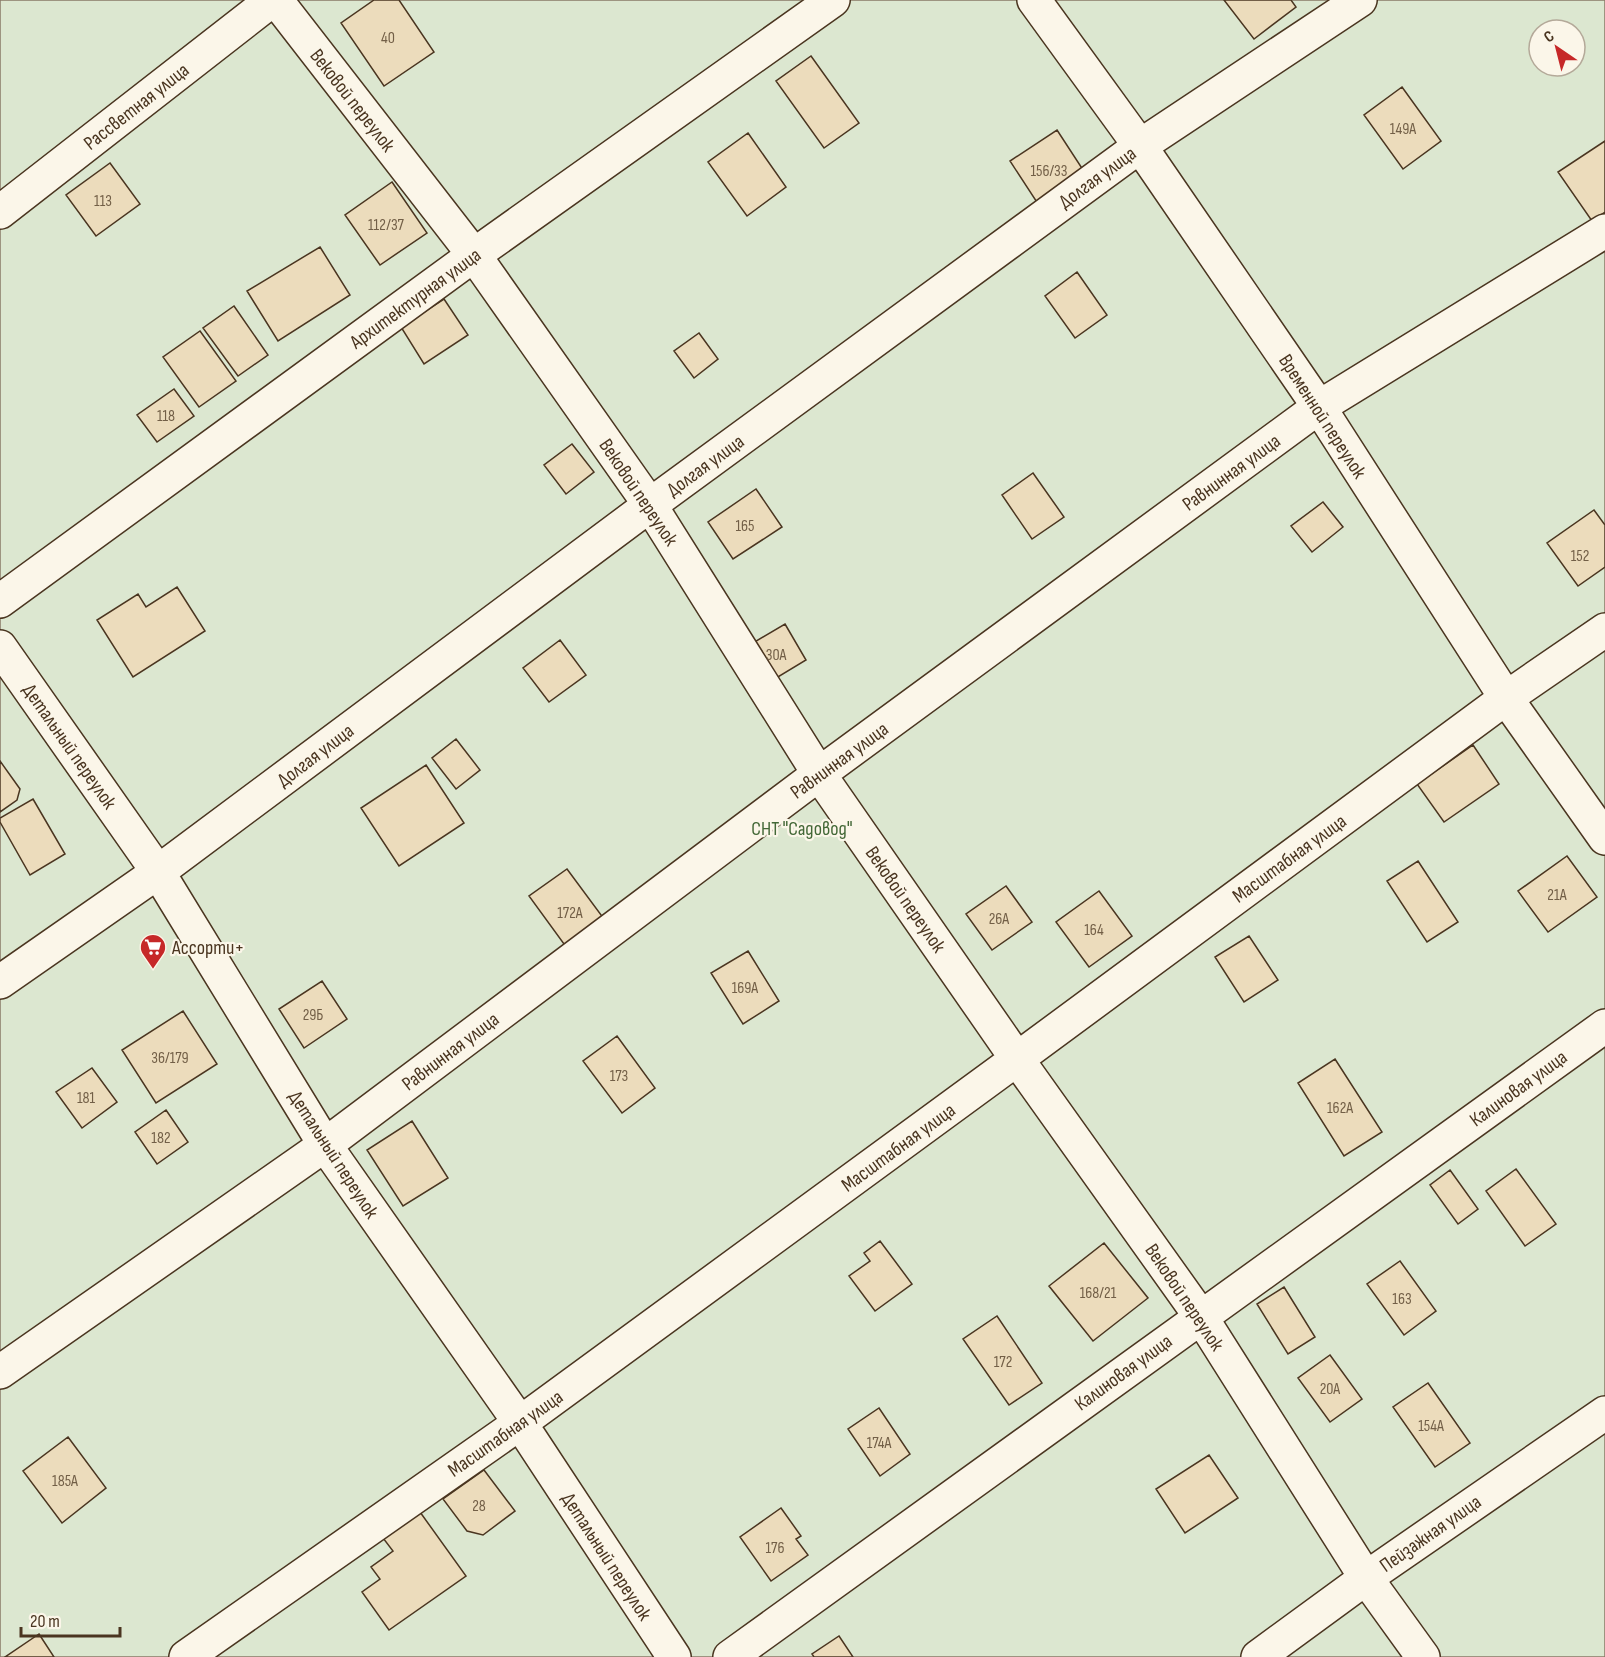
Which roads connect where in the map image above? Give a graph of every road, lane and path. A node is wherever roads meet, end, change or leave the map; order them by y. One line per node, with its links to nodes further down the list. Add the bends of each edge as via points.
1 (272, 0): 7 (street, Рассветная улица)
2 (276, 0): 9 (street, Вековой переулок)
3 (833, 0): 9 (street, Архитектурная улица)
4 (1034, 0): 6 (street, Временной переулок)
5 (1360, 0): 6 (street, Долгая улица)
6 (1140, 146): 10 (street, Временной переулок); 11 (street, Долгая улица)
7 (0, 212)
8 (1605, 231): 10 (street, Равнинная улица)
9 (474, 255): 11 (street, Вековой переулок); 12 (street, Архитектурная улица)
10 (1319, 408): 15 (street, Временной переулок); 16 (street, Равнинная улица)
11 (650, 505): 16 (street, Вековой переулок); 18 (street, Долгая улица)
12 (0, 601)
13 (1605, 630): 15 (street, Масштабная улица)
14 (0, 647): 18 (street, Детальный переулок)
15 (1506, 698): 17 (street, Временной переулок); 21 (street, Масштабная улица)
16 (819, 774): 21 (street, Вековой переулок); 22 (street, Равнинная улица)
17 (1605, 838)
18 (158, 872): 19 (street, Долгая улица); 22 (street, Детальный переулок)
19 (0, 982)
20 (1605, 1026): 23 (street, Калиновая улица)
21 (1017, 1059): 23 (street, Вековой переулок); 26 (street, Масштабная улица)
22 (325, 1145): 24 (street, Равнинная улица); 26 (street, Детальный переулок)
23 (1201, 1317): 27 (street, Вековой переулок); 30 (street, Калиновая улица)
24 (0, 1372)
25 (1605, 1413): 27 (street, Пейзажная улица)
26 (520, 1423): 28 (street, Масштабная улица); 29 (street, Детальный переулок)
27 (1366, 1578): 31 (street, Пейзажная улица); 32 (street, Вековой переулок)
28 (186, 1657)
29 (674, 1657)
30 (730, 1657)
31 (1258, 1657)
32 (1423, 1657)

